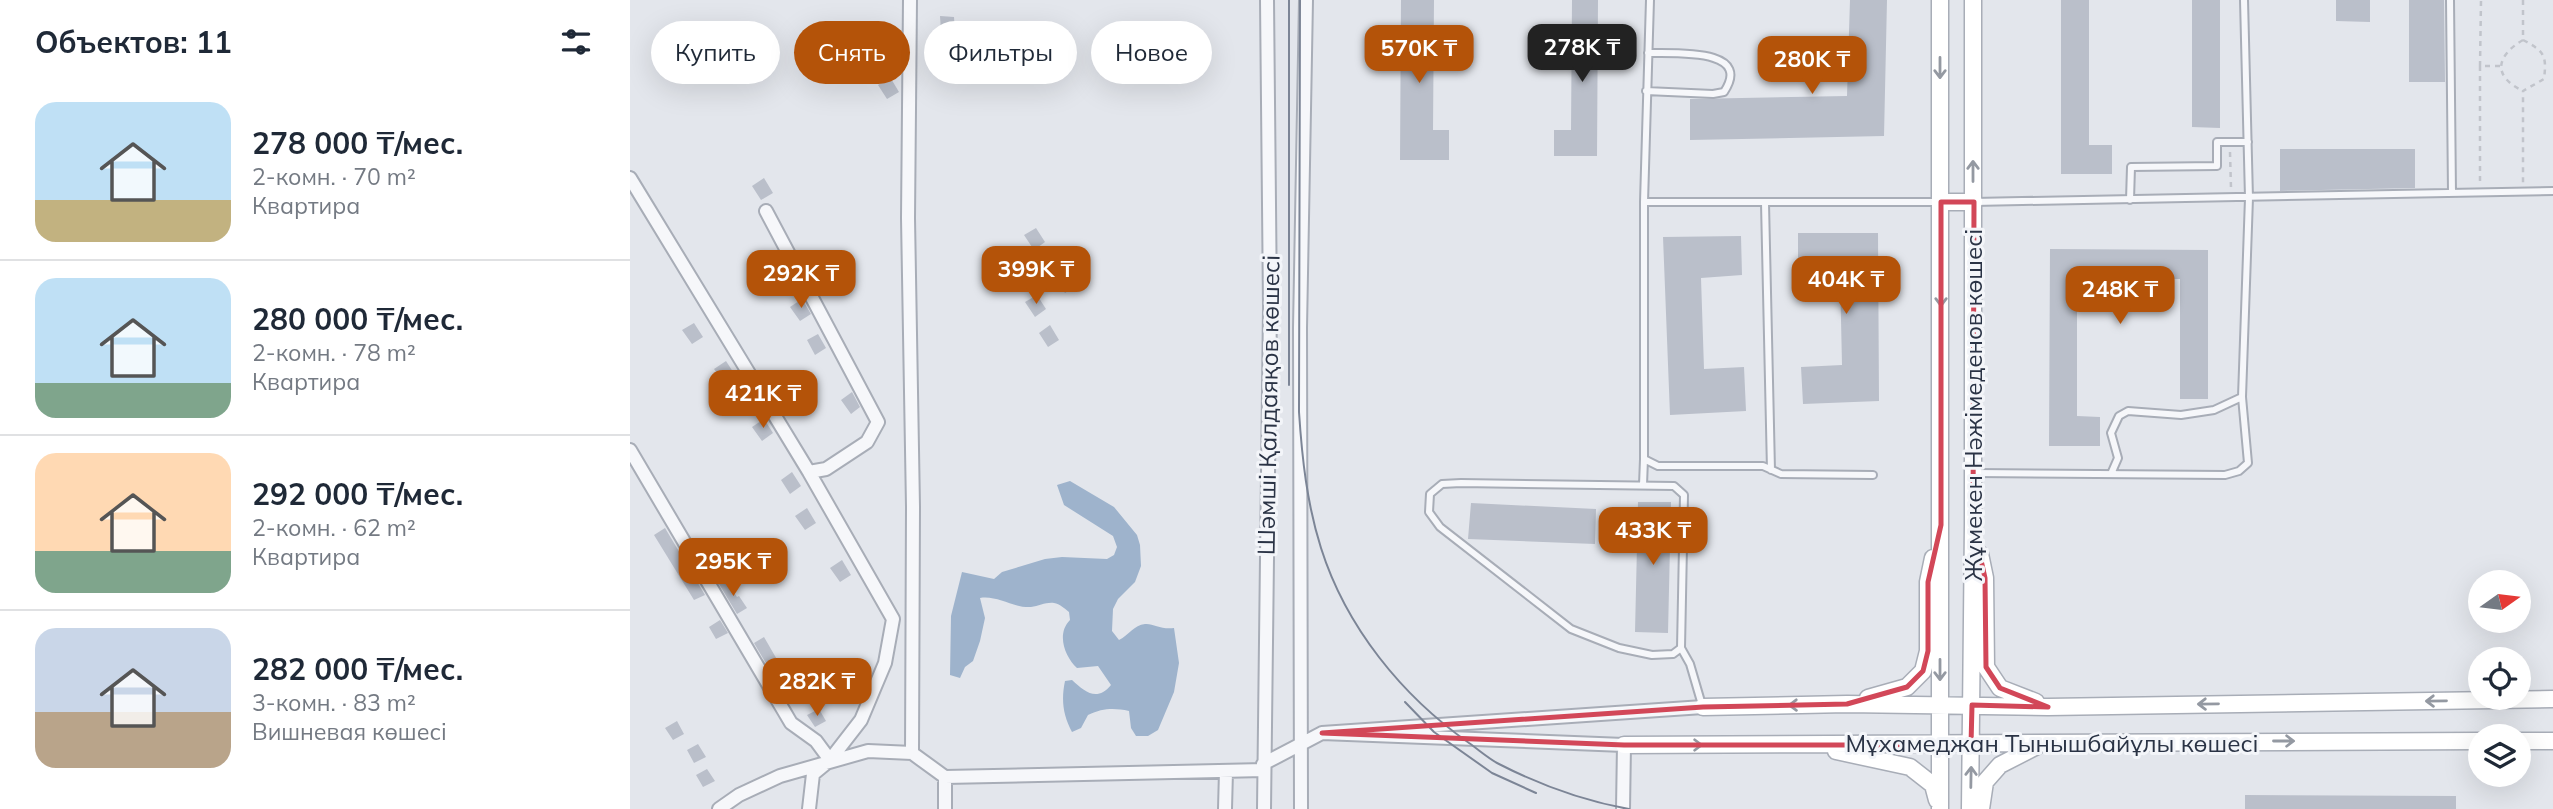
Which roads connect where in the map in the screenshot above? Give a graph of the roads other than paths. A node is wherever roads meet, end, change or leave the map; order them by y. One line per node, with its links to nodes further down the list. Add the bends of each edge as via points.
1 (910, 0): 50 (street)
2 (1267, 0): 52 (street, Шәмші Қалдаяқов көшесі, via 1270,307)
3 (1306, 0): 45 (street, Шәмші Қалдаяқов көшесі)
4 (1650, 0): 9 (lane)
5 (1940, 0): 18 (street, Жұмекен Нәжімеденов көшесі, one-way to 18)
6 (1973, 0): 19 (street, Жұмекен Нәжімеденов көшесі, one-way to 6)
7 (2244, 0): 11 (lane)
8 (2450, 0): 14 (lane)
9 (1648, 53): 10 (lane); 10 (lane, via 1723,60 1730,76 1724,92 1713,94)
10 (1646, 91): 17 (lane)
11 (2248, 142): 15 (lane); 16 (lane, via 2217,142 2217,166 2131,167)
12 (630, 178): 26 (street)
13 (2553, 191): 14 (lane)
14 (2452, 193): 15 (lane)
15 (2249, 198): 16 (lane); 22 (lane)
16 (2130, 201): 19 (lane)
17 (1644, 202): 20 (lane); 24 (lane)
18 (1941, 202): 19 (street); 20 (lane); 32 (street, Жұмекен Нәжімеденов көшесі, one-way to 32)
19 (1973, 202): 27 (street, Жұмекен Нәжімеденов көшесі)
20 (1765, 203): 25 (lane)
21 (766, 211): 26 (street, via 878,422 867,442 826,469)
22 (2242, 397): 28 (lane, via 2214,410 2181,415 2128,411 2119,416 2111,433 2118,458); 28 (lane, via 2248,463 2239,471 2225,475)
23 (630, 450): 51 (street, via 791,723 816,741)
24 (1644, 459): 25 (lane, via 1658,466 1763,466); 30 (lane)
25 (1771, 470): 29 (lane, via 1781,474)
26 (809, 472): 51 (street, via 893,619 886,663 861,720)
27 (1973, 473): 28 (lane); 31 (street, Жұмекен Нәжімеденов көшесі)
28 (2111, 474)
29 (1873, 475)
30 (1643, 485): 33 (lane, via 1674,486 1684,495); 33 (lane, via 1442,484 1430,494 1429,512 1440,527 1571,629 1652,655 1673,654)
31 (1973, 524): 37 (street, Жұмекен Нәжімеденов көшесі); 39 (street, via 1985,578 1986,667 2000,688)
32 (1941, 525): 35 (street, via 1928,582 1928,651 1923,671 1906,687); 36 (street, Жұмекен Нәжімеденов көшесі, one-way to 36)
33 (1681, 648): 38 (lane)
34 (2553, 699): 39 (street, Мұхамеджан Тынышбайұлы көшесі, one-way to 39)
35 (1847, 704): 36 (street, Мұхамеджан Тынышбайұлы көшесі); 38 (street, Мұхамеджан Тынышбайұлы көшесі, one-way to 38)
36 (1940, 704): 37 (street, Мұхамеджан Тынышбайұлы көшесі); 47 (street, Жұмекен Нәжімеденов көшесі)
37 (1972, 705): 39 (street, Мұхамеджан Тынышбайұлы көшесі); 48 (street, Жұмекен Нәжімеденов көшесі)
38 (1703, 707): 40 (street)
39 (2048, 707)
40 (1322, 733): 45 (street); 49 (street)
41 (2049, 741): 42 (street, Мұхамеджан Тынышбайұлы көшесі, one-way to 42); 48 (street, Мұхамеджан Тынышбайұлы көшесі); 64 (street, via 2000,765 1985,782)
42 (2468, 741)
43 (2531, 741): 44 (street)
44 (2553, 741)
45 (1300, 742): 52 (street); 60 (street, Шәмші Қалдаяқов көшесі)
46 (1813, 744): 47 (street, Мұхамеджан Тынышбайұлы көшесі); 49 (street, Мұхамеджан Тынышбайұлы көшесі, one-way to 46); 62 (street, via 1910,767 1933,785)
47 (1940, 745): 48 (street, Мұхамеджан Тынышбайұлы көшесі); 62 (street, Жұмекен Нәжімеденов көшесі)
48 (1971, 745): 63 (street, Жұмекен Нәжімеденов көшесі, one-way to 48)
49 (1624, 746): 61 (street)
50 (912, 753): 51 (street, via 868,751); 54 (street)
51 (830, 760): 55 (street, via 780,776); 56 (street, via 813,774)
52 (1264, 767): 53 (street); 59 (street, Шәмші Қалдаяқов көшесі)
53 (1226, 771): 54 (street); 58 (street)
54 (945, 777): 57 (street)
55 (719, 809)
56 (808, 809)
57 (946, 809)
58 (1226, 809)
59 (1264, 809)
60 (1301, 809)
61 (1623, 809)
62 (1940, 809)
63 (1970, 809)
64 (1981, 809)

